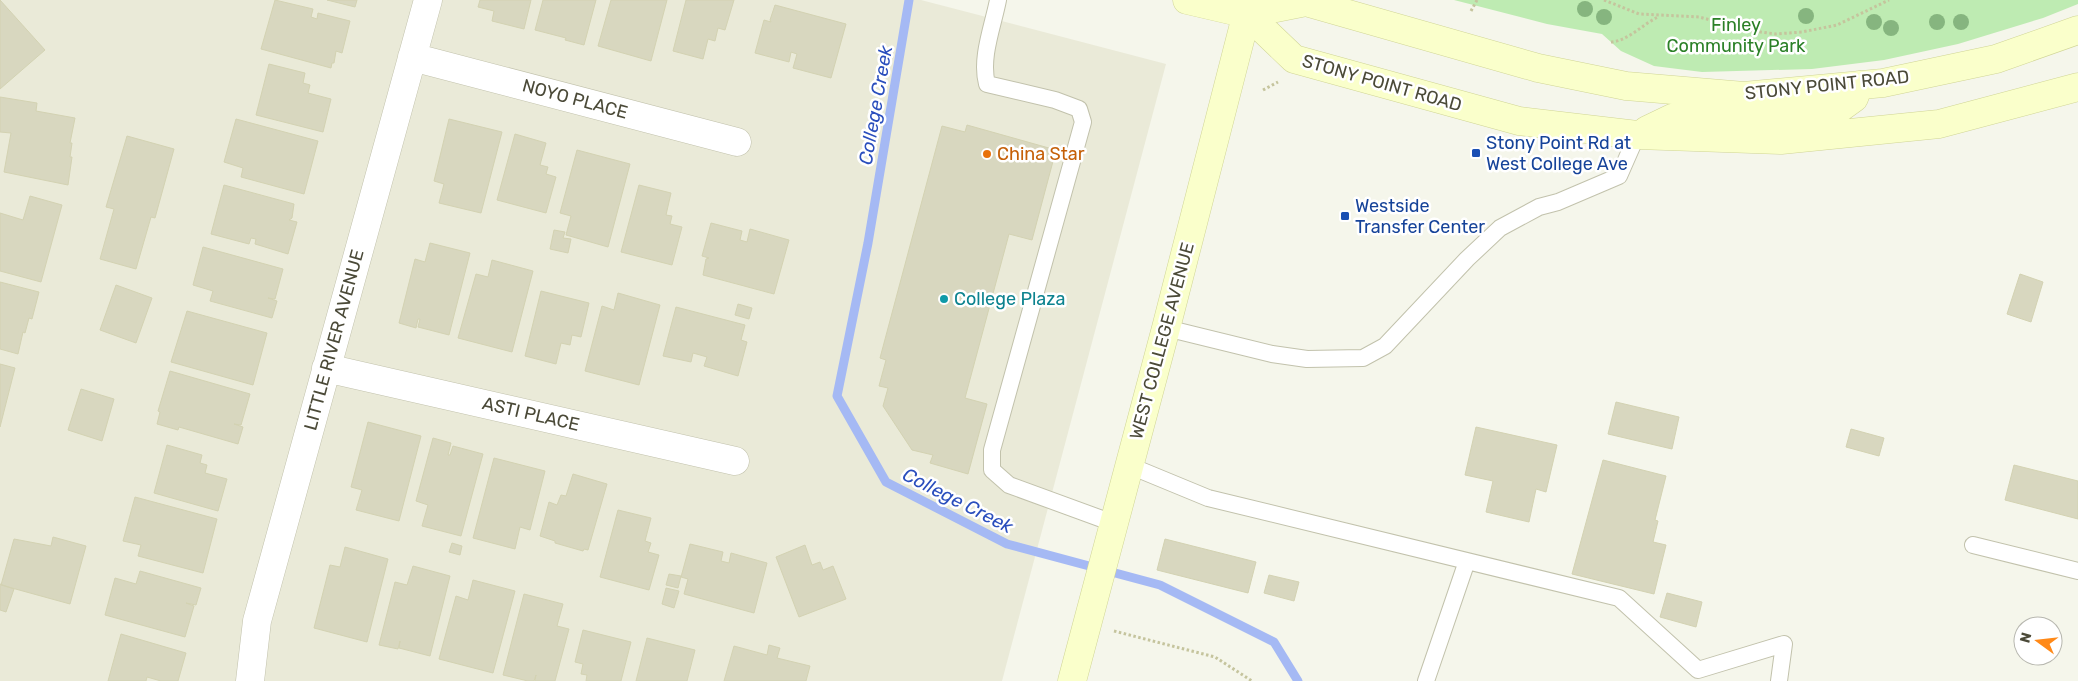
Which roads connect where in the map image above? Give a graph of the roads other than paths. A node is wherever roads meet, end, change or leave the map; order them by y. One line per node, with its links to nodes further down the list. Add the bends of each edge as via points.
1 (428, 0): 6 (street, LITTLE RIVER AVENUE)
2 (998, 0): 15 (lane, via 984,73 987,84 1079,109 1084,122 992,450 992,470 1009,485)
3 (1187, 0): 4 (main road)
4 (1249, 7): 7 (main road, STONY POINT ROAD, via 1306,2 1538,68 1626,86 1744,96); 9 (main road, STONY POINT ROAD, via 1294,59 1519,121); 11 (main road, WEST COLLEGE AVENUE)
5 (2078, 30): 7 (main road, STONY POINT ROAD, via 1996,59 1883,83)
6 (412, 57): 10 (street, NOYO PLACE); 12 (street, LITTLE RIVER AVENUE)
7 (1859, 85): 9 (main road, via 1854,98 1836,111 1767,118 1700,115 1672,118)
8 (2078, 87): 9 (main road, STONY POINT ROAD, via 1939,124 1781,140)
9 (1636, 135): 11 (lane, via 1619,176 1539,207 1500,228 1384,346 1363,358 1272,354)
10 (737, 142)
11 (1166, 328): 14 (main road, WEST COLLEGE AVENUE)
12 (326, 368): 13 (street, ASTI PLACE); 19 (street, LITTLE RIVER AVENUE, via 257,621)
13 (735, 461)
14 (1128, 465): 15 (main road, WEST COLLEGE AVENUE); 17 (lane, via 1208,498)
15 (1112, 523): 20 (main road, WEST COLLEGE AVENUE)
16 (1973, 545): 18 (lane)
17 (1467, 561): 21 (lane); 22 (lane, via 1619,598 1698,670 1784,644)
18 (2078, 571)
19 (250, 681)
20 (1072, 681)
21 (1426, 681)
22 (1779, 681)

